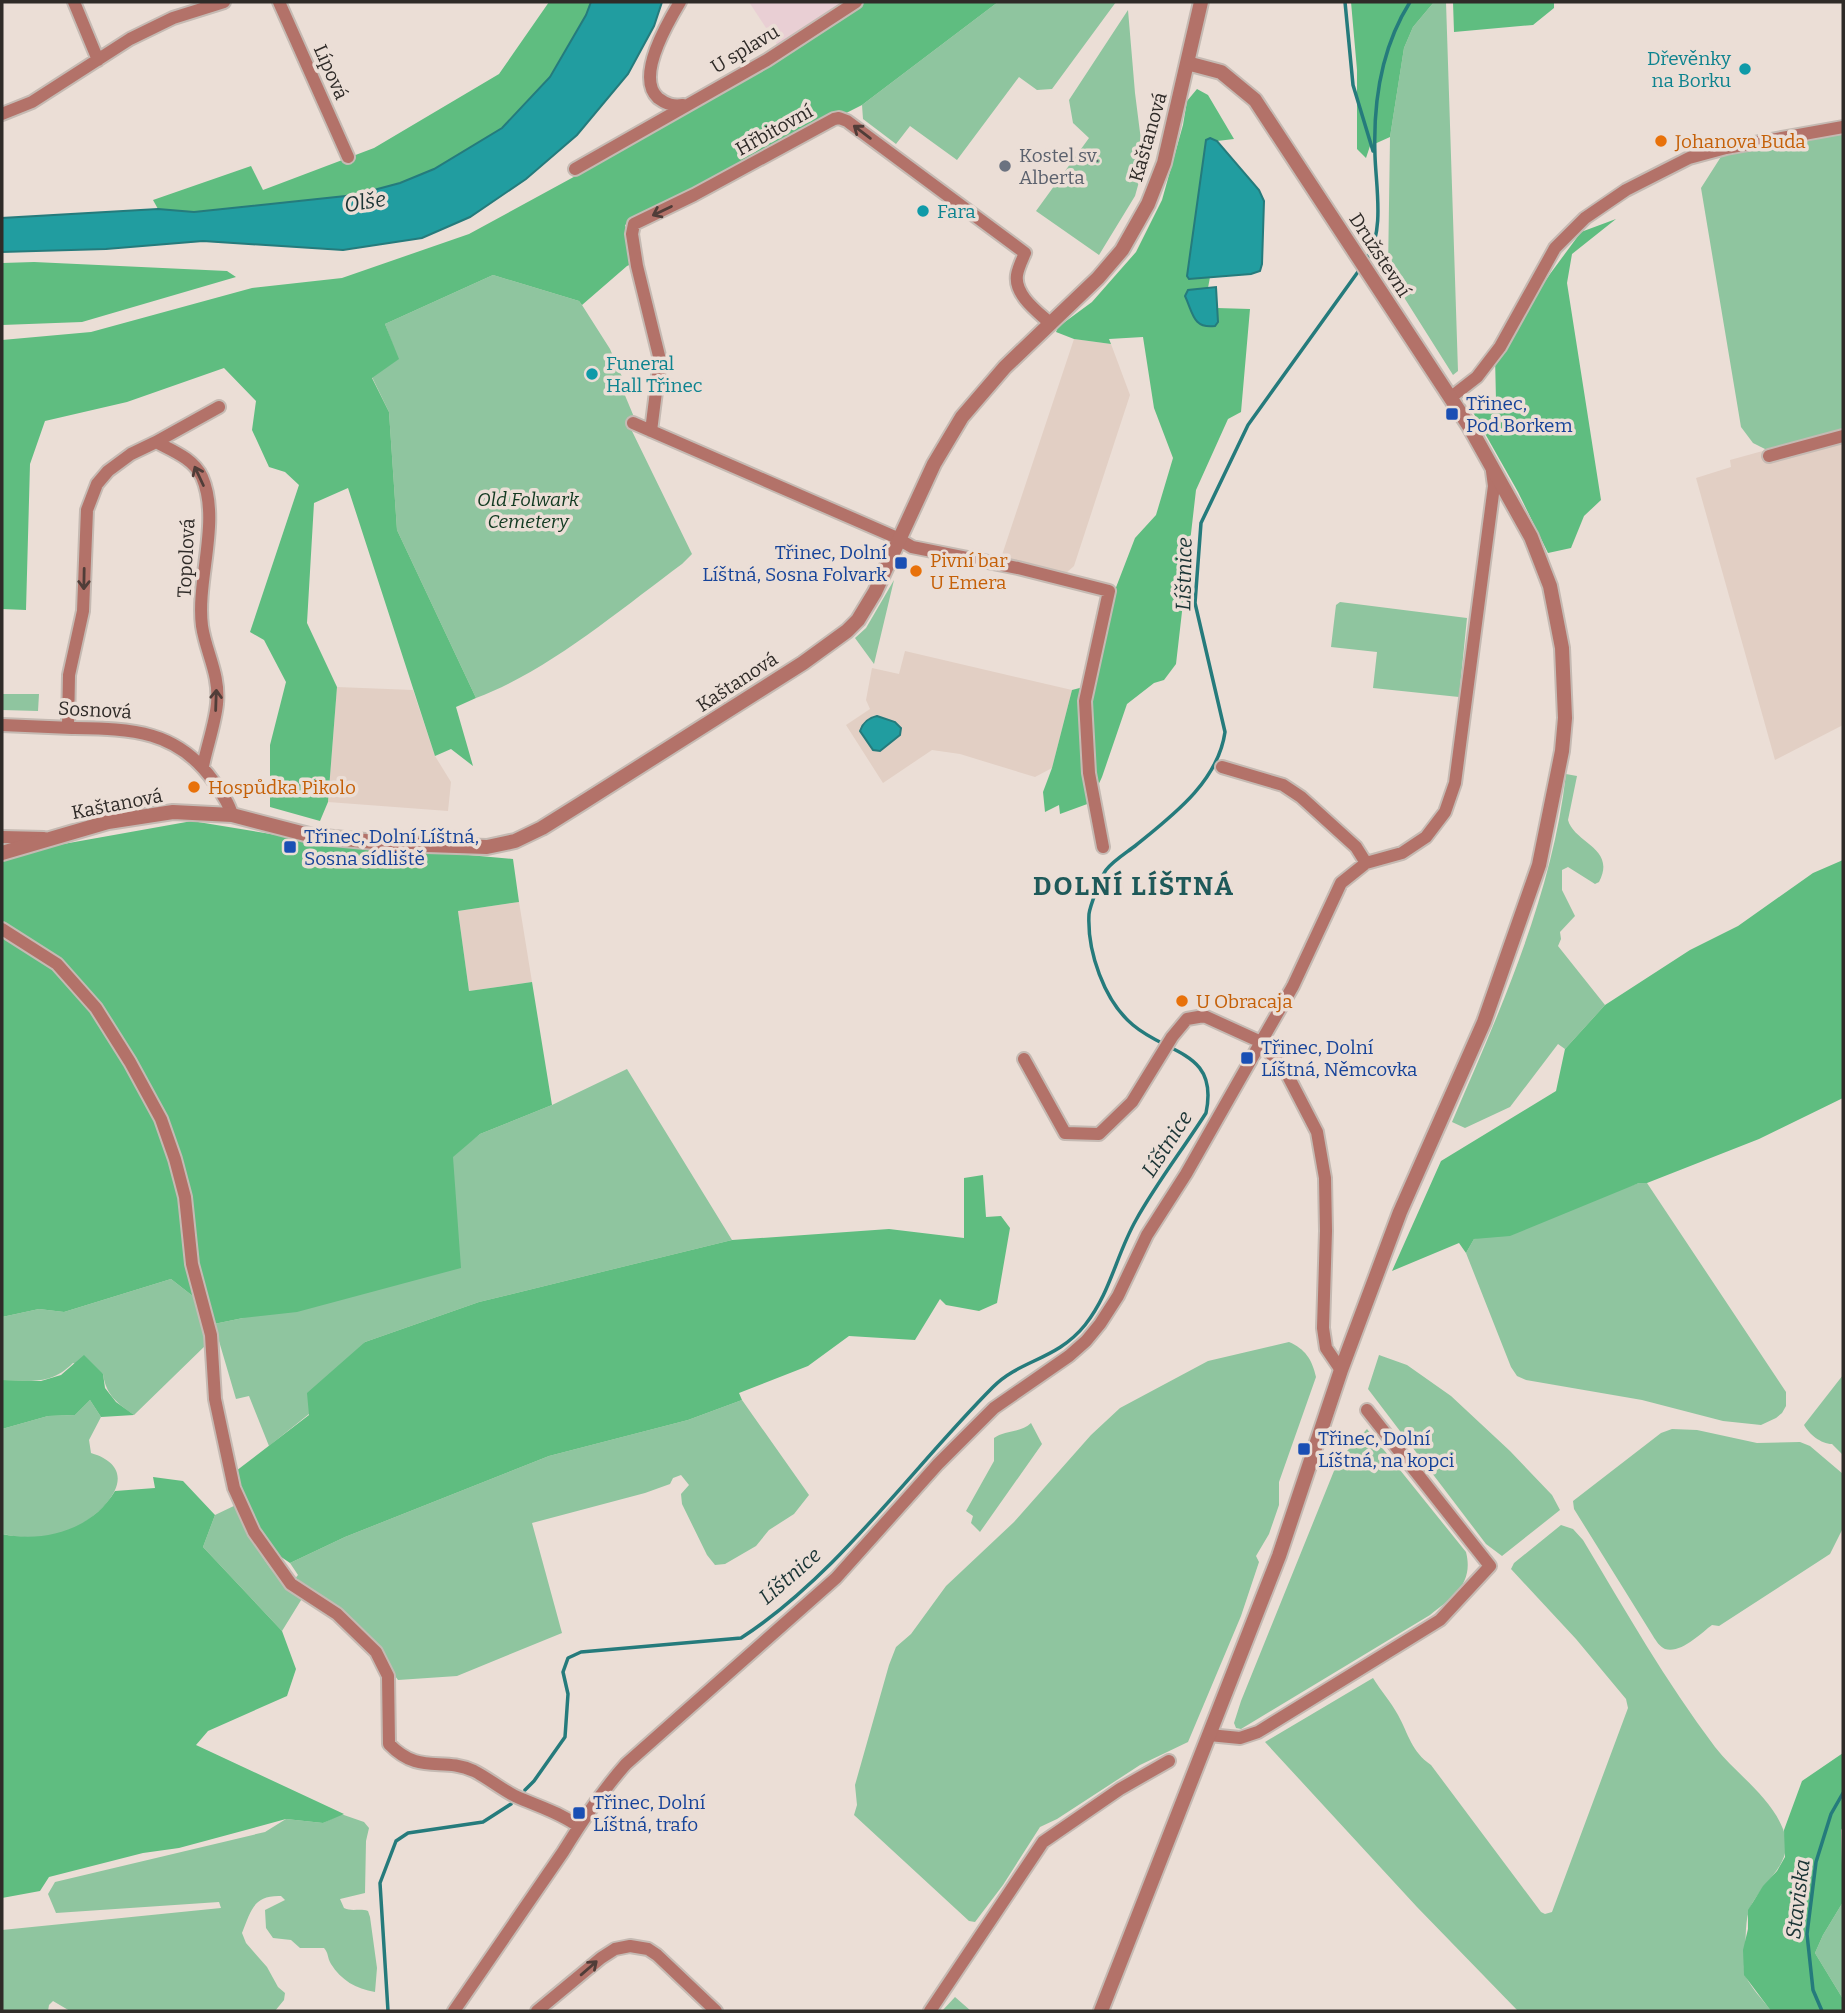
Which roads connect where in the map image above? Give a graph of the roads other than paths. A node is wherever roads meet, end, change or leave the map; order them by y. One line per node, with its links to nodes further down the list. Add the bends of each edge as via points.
1 (74, 2): 7 (street)
2 (224, 2): 7 (street, via 173,18)
3 (279, 2): 12 (street, Lípová)
4 (680, 2): 9 (street, via 653,58 649,83 654,94 675,107)
5 (856, 2): 9 (street, U splavu, via 767,60)
6 (1201, 2): 8 (street)
7 (98, 60): 10 (street, via 32,102)
8 (1187, 63): 14 (street, Kaštanová, via 1164,163 1148,204 1122,250); 15 (street, Družstevní, via 1221,72 1255,100)
9 (687, 104): 13 (street, U splavu)
10 (2, 114)
11 (1843, 127): 15 (street, via 1689,158 1626,190 1585,218 1555,248 1500,347 1477,377)
12 (348, 157)
13 (575, 169)
14 (1051, 324): 18 (street, Hřbitovní, one-way to 18, via 1017,285 1025,253 839,118 634,224 637,266 660,360); 23 (street, Kaštanová, via 962,417 934,464)
15 (1450, 398): 22 (street, Družstevní)
16 (219, 407): 20 (street)
17 (633, 423): 18 (street)
18 (651, 431): 23 (street)
19 (1843, 436): 21 (street)
20 (156, 442): 25 (street, one-way to 25, via 108,471 97,484 87,510 83,611 69,675); 26 (street, Topolová, one-way to 20, via 217,705 215,669 202,626 207,496 194,465)
21 (1769, 456)
22 (1491, 463): 33 (street, via 1494,486 1455,783 1444,812 1426,837 1402,853); 37 (street, Družstevní, via 1531,537 1550,586 1562,648 1565,718 1556,790 1539,865 1503,970 1400,1212)
23 (901, 540): 28 (street, Kaštanová, via 866,608 847,631 593,797 515,841 487,847 396,844 313,836); 31 (street, via 912,547 1110,591 1085,701 1089,773)
24 (2, 725): 25 (street, Sosnová)
25 (68, 728): 26 (street, Sosnová, via 145,732 169,742)
26 (203, 766): 28 (street, Sosnová)
27 (1222, 767): 33 (street, via 1283,785 1356,847)
28 (232, 815): 30 (street, Kaštanová, via 173,812 108,822)
29 (2, 837): 30 (street)
30 (52, 838): 32 (street, Kaštanová)
31 (1103, 847)
32 (2, 853)
33 (1366, 863): 35 (street, via 1341,883)
34 (2, 929): 41 (street, via 57,964 96,1008 161,1119 185,1197 192,1264 211,1335 215,1399 234,1488 254,1532 291,1584 337,1614 376,1652 388,1676 389,1744 401,1756 422,1764 472,1770)
35 (1261, 1042): 36 (street, via 1204,1016 1187,1019 1132,1102 1099,1134 1065,1133); 37 (street, via 1286,1072 1317,1132 1325,1178 1323,1328 1326,1348); 41 (street, via 1147,1235 1118,1296 1086,1341 975,1426 836,1578 626,1764)
36 (1024, 1059)
37 (1341, 1370): 39 (street, Družstevní, via 1279,1556)
38 (1367, 1410): 39 (street, via 1490,1566 1440,1620 1258,1732 1240,1738)
39 (1209, 1735): 46 (street, Družstevní)
40 (1169, 1761): 45 (street, via 1043,1842)
41 (578, 1826): 42 (street)
42 (454, 2011)
43 (537, 2011): 44 (street, one-way to 44, via 601,1958 630,1946 657,1955)
44 (716, 2011)
45 (930, 2011)
46 (1101, 2011)

